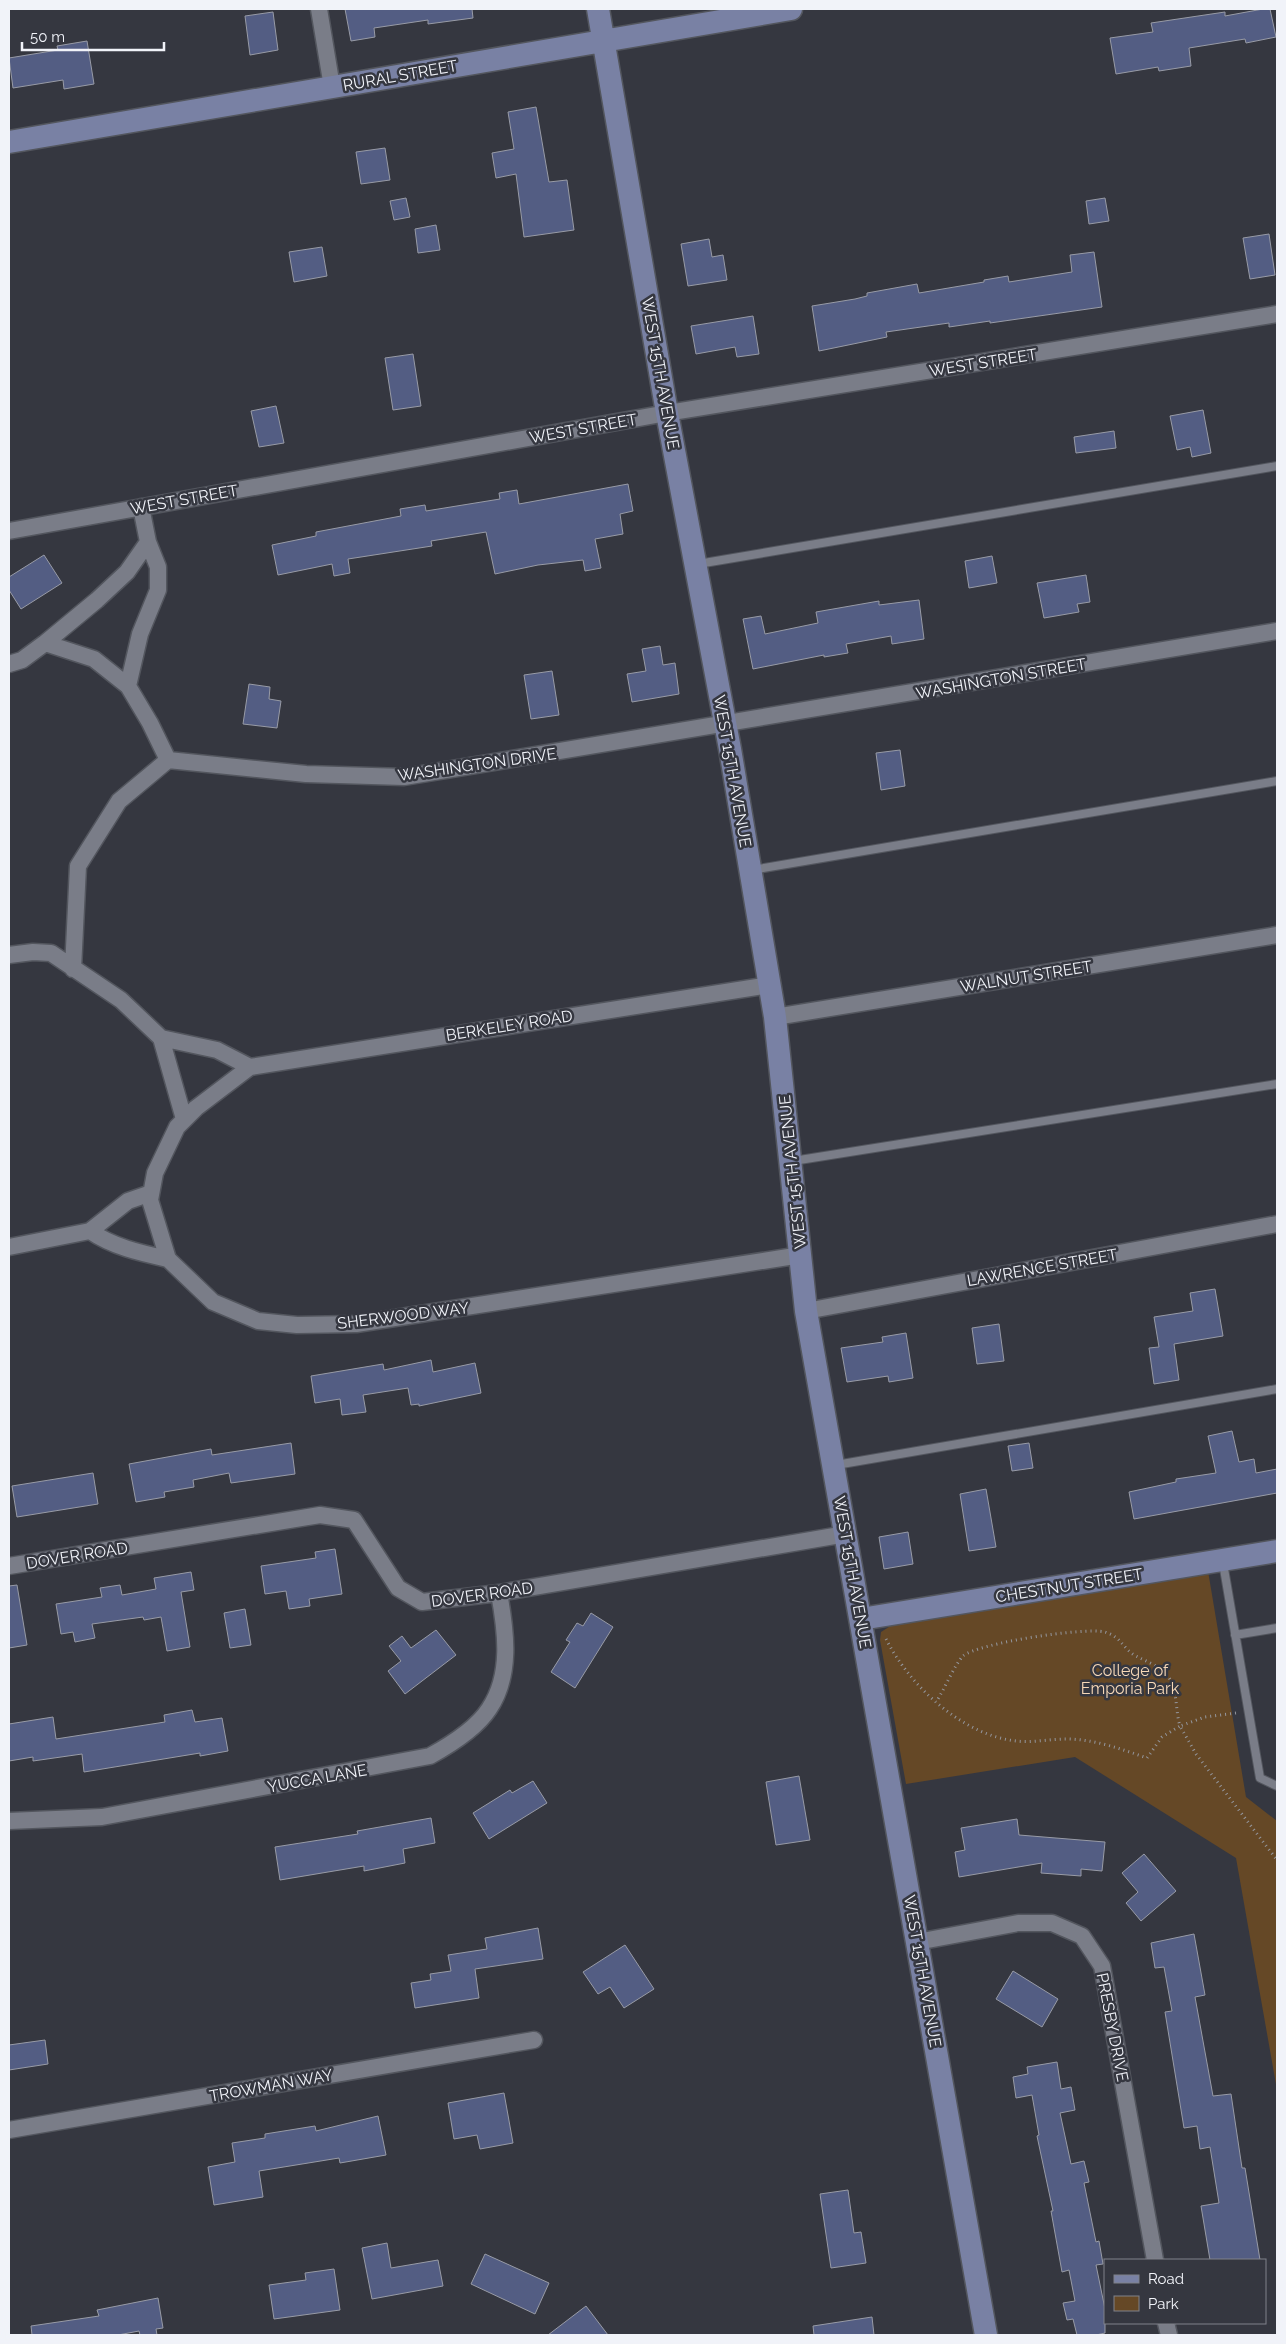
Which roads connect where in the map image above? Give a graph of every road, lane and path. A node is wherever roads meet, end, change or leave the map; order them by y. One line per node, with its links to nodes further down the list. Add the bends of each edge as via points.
1 (319, 9): 5 (street)
2 (598, 9): 4 (street, WEST 15TH AVENUE)
3 (791, 9): 4 (street, RURAL STREET)
4 (604, 40): 5 (street, RURAL STREET); 8 (street, WEST 15TH AVENUE)
5 (332, 87): 6 (street, RURAL STREET)
6 (9, 142)
7 (1277, 314): 8 (street, WEST STREET)
8 (667, 413): 10 (street, WEST STREET); 13 (street, WEST 15TH AVENUE)
9 (1277, 466): 13 (lane)
10 (141, 507): 11 (street, WEST STREET); 12 (street)
11 (9, 531)
12 (148, 542): 15 (street, via 127,572); 17 (street, via 158,567 158,590 140,634)
13 (696, 565): 18 (street, WEST 15TH AVENUE)
14 (1277, 631): 18 (street, WASHINGTON STREET)
15 (45, 643): 16 (street, via 22,660); 17 (street, via 94,660)
16 (9, 664)
17 (128, 686): 19 (street)
18 (725, 725): 19 (street, WASHINGTON DRIVE, via 404,778 306,774); 21 (street, WEST 15TH AVENUE)
19 (168, 760): 24 (street, via 119,802 78,866)
20 (1277, 781): 21 (lane)
21 (750, 870): 25 (street, WEST 15TH AVENUE)
22 (1277, 935): 26 (street, WALNUT STREET)
23 (9, 955): 24 (street, via 51,953)
24 (73, 969): 27 (street, via 121,1000)
25 (769, 985): 26 (street, WEST 15TH AVENUE); 28 (street, BERKELEY ROAD)
26 (775, 1017): 31 (street, WEST 15TH AVENUE)
27 (161, 1038): 28 (street, via 217,1050); 30 (street)
28 (250, 1067): 30 (street, SHERWOOD WAY)
29 (1277, 1084): 31 (lane)
30 (184, 1119): 32 (street, SHERWOOD WAY, via 155,1173)
31 (791, 1161): 36 (street, WEST 15TH AVENUE)
32 (151, 1193): 34 (street, via 128,1201); 37 (street, SHERWOOD WAY, via 154,1220)
33 (1277, 1224): 38 (street, LAWRENCE STREET)
34 (90, 1231): 35 (street); 37 (street, via 119,1246)
35 (9, 1247)
36 (801, 1255): 37 (street, SHERWOOD WAY, via 356,1324 297,1325 258,1321 213,1302); 38 (street, WEST 15TH AVENUE)
37 (168, 1259)
38 (806, 1311): 40 (street, WEST 15TH AVENUE)
39 (1277, 1388): 40 (lane)
40 (834, 1465): 41 (street, WEST 15TH AVENUE)
41 (846, 1534): 45 (street, DOVER ROAD); 46 (street, WEST 15TH AVENUE)
42 (1277, 1551): 43 (street, CHESTNUT STREET)
43 (1222, 1561): 46 (street, CHESTNUT STREET); 49 (lane)
44 (9, 1566): 45 (street, DOVER ROAD, via 320,1515 354,1520 398,1588 422,1602)
45 (499, 1593): 54 (street, YUCCA LANE, via 505,1633 504,1675 489,1709 458,1740 430,1756 102,1817)
46 (861, 1618): 56 (street, WEST 15TH AVENUE)
47 (1277, 1628): 49 (lane)
48 (883, 1634): 50 (path, via 896,1659 927,1696)
49 (1235, 1635): 51 (lane)
50 (936, 1702): 52 (path, via 990,1736 1017,1742 1068,1739 1110,1745 1147,1758 1162,1737); 52 (path, via 963,1656 983,1647 1081,1630 1103,1632 1118,1637 1133,1654 1167,1676 1175,1696)
51 (1248, 1711): 52 (path, via 1205,1717); 53 (lane, via 1260,1778)
52 (1180, 1726): 55 (path, via 1196,1754)
53 (1277, 1786)
54 (9, 1821)
55 (1277, 1860)
56 (917, 1942): 59 (street, PRESBY DRIVE, via 1018,1922 1052,1923 1082,1936 1102,1966); 60 (street, WEST 15TH AVENUE)
57 (534, 2040): 58 (street, TROWMAN WAY)
58 (9, 2130)
59 (1155, 2259)
60 (986, 2335)

